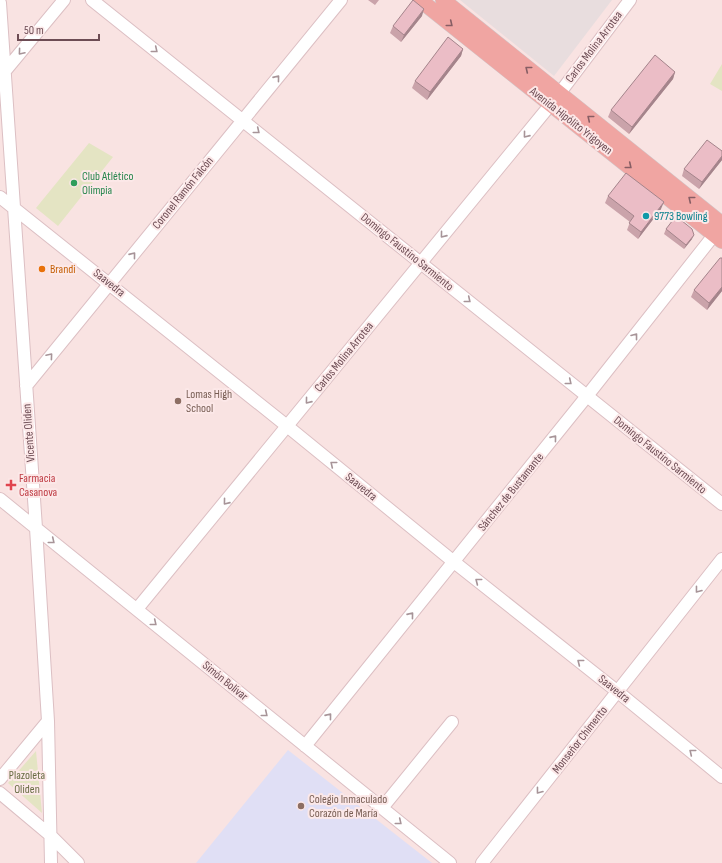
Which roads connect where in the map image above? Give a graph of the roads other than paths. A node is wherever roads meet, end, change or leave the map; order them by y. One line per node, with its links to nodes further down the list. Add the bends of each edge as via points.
1 (64, 0): 8 (street, one-way to 8)
2 (92, 0): 10 (street, Domingo Faustino Sarmiento, one-way to 10)
3 (341, 0): 10 (street, Coronel Ramón Falcón, one-way to 3)
4 (420, 0): 9 (main road, Avenida Hipólito Yrigoyen, one-way to 9)
5 (443, 0): 9 (main road, Avenida Hipólito Yrigoyen, one-way to 5)
6 (630, 0): 9 (street, Carlos Molina Arrotea)
7 (0, 3): 8 (street, Vicente Oliden)
8 (4, 72): 12 (street, Vicente Oliden)
9 (555, 99): 13 (main road, Avenida Hipólito Yrigoyen); 14 (street, Carlos Molina Arrotea, one-way to 14)
10 (242, 120): 14 (street, Domingo Faustino Sarmiento, one-way to 14); 15 (street, Coronel Ramón Falcón, one-way to 10)
11 (0, 197): 12 (street, Saavedra)
12 (14, 208): 15 (street, Saavedra); 16 (street, Vicente Oliden)
13 (719, 234): 17 (street, Sánchez de Bustamante, one-way to 13)
14 (420, 262): 17 (street, Domingo Faustino Sarmiento, one-way to 17); 18 (street, Carlos Molina Arrotea, one-way to 18)
15 (110, 284): 16 (street, Coronel Ramón Falcón, one-way to 15); 18 (street, Saavedra)
16 (26, 386): 21 (street, Vicente Oliden)
17 (587, 396): 20 (street, Domingo Faustino Sarmiento); 23 (street, Sánchez de Bustamante, one-way to 17)
18 (287, 426): 23 (street, Saavedra, one-way to 18); 24 (street, Carlos Molina Arrotea, one-way to 24)
19 (0, 499): 21 (street, Simón Bolívar)
20 (722, 504)
21 (36, 528): 24 (street, Simón Bolívar, one-way to 24); 26 (street, Vicente Oliden)
22 (722, 559): 25 (street, Monseñor Chimento, one-way to 25)
23 (454, 562): 25 (street, Saavedra, one-way to 23); 28 (street, Sánchez de Bustamante, one-way to 23)
24 (137, 609): 28 (street, Simón Bolívar, one-way to 28)
25 (618, 692): 29 (street, Saavedra, one-way to 25); 37 (street, Monseñor Chimento, one-way to 37)
26 (48, 721): 30 (street); 33 (street, Vicente Oliden)
27 (452, 722): 32 (street)
28 (305, 746): 32 (street, Simón Bolívar)
29 (722, 777)
30 (0, 779)
31 (0, 793): 33 (street)
32 (382, 808): 36 (street, Simón Bolívar, one-way to 36)
33 (50, 835): 34 (street, Vicente Oliden); 35 (street)
34 (51, 863)
35 (78, 863)
36 (450, 863)
37 (482, 863)

